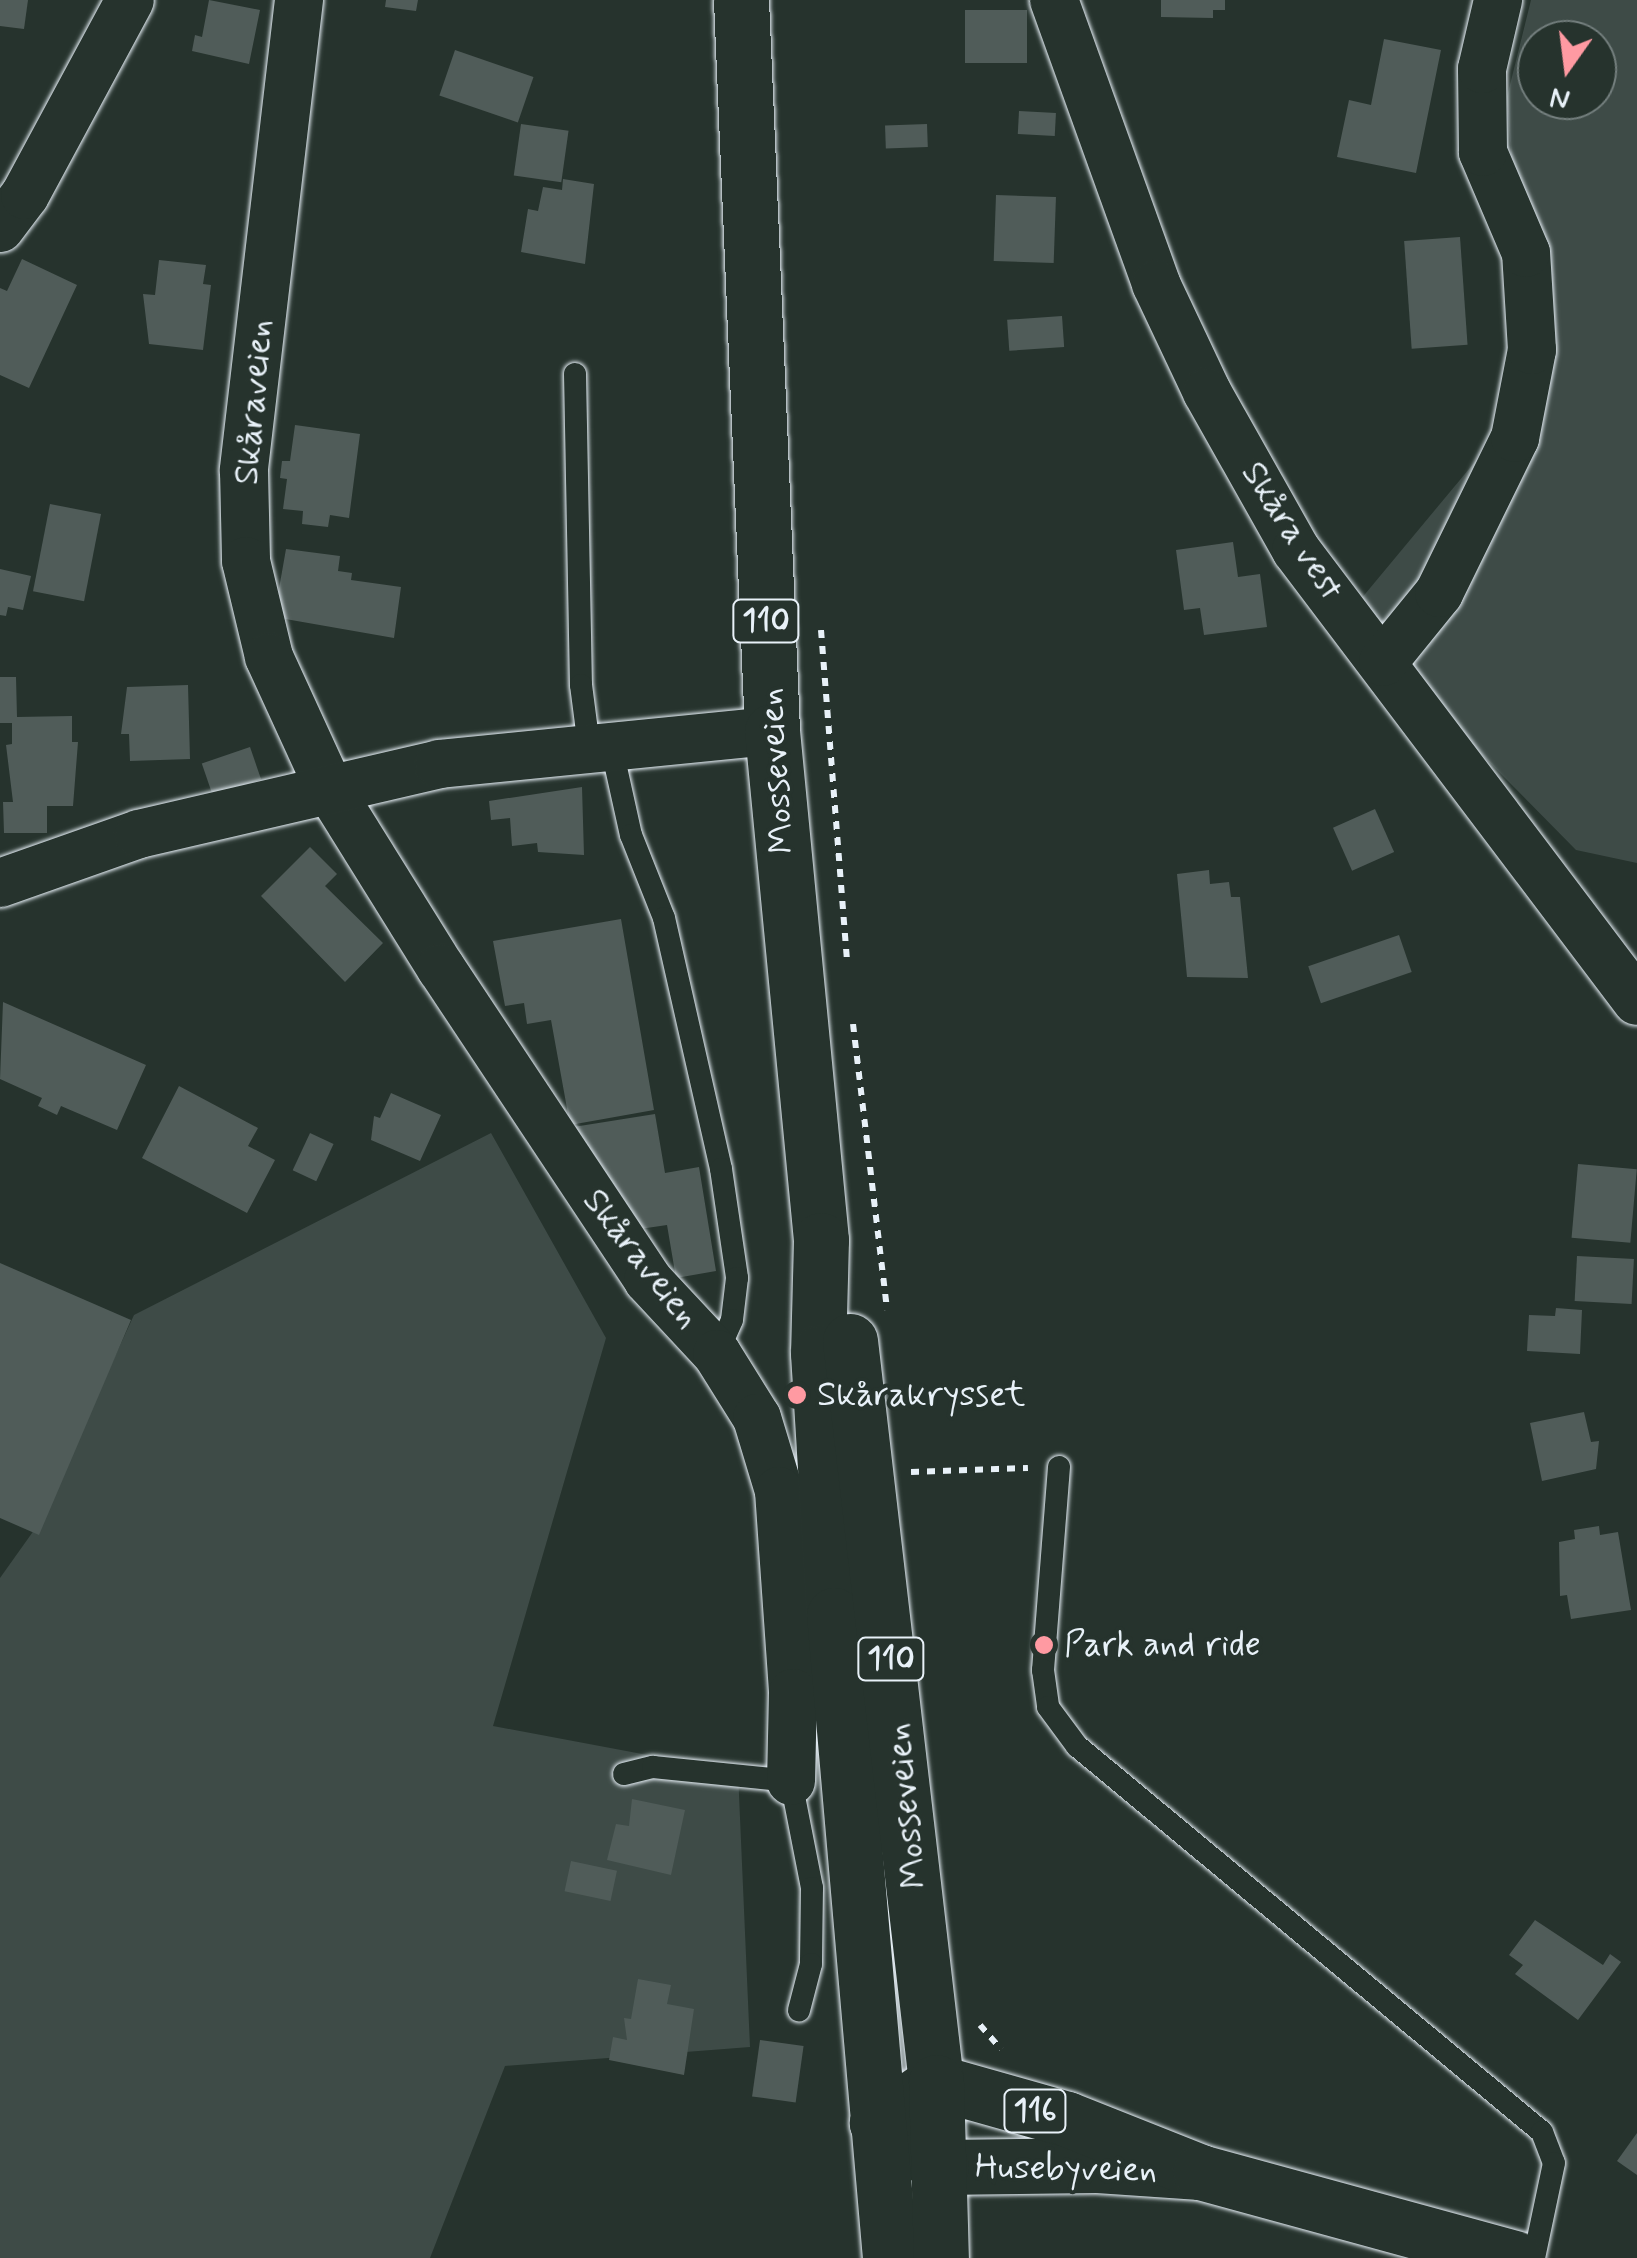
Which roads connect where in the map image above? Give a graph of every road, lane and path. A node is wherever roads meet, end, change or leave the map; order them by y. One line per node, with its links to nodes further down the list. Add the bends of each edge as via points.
1 (130, 0): 6 (street, via 25,195)
2 (299, 0): 12 (street, Skåraveien, via 244,471 246,561 269,657)
3 (740, 0): 10 (main road, Mosseveien / 110)
4 (1054, 0): 9 (street, Skåra vest, via 1156,284 1207,392 1296,550)
5 (1498, 0): 9 (street, via 1482,70 1483,152 1526,253 1532,350 1516,438 1439,593)
6 (0, 228)
7 (576, 374): 11 (lane, via 581,685)
8 (820, 617): 14 (path)
9 (1383, 662): 15 (street, Skåra vest)
10 (772, 731): 11 (street); 17 (main road, Mosseveien / 110)
11 (600, 746): 12 (street, via 438,764); 19 (lane, via 664,918 721,1169 737,1278 732,1320)
12 (330, 790): 13 (street, via 138,834); 19 (street, Skåraveien, via 648,1280)
13 (0, 883)
14 (848, 967)
15 (1637, 1001)
16 (852, 1006): 18 (path)
17 (821, 1240): 29 (main road, Mosseveien / 110, via 852,1346); 30 (main road, Mosseveien / 110, via 818,1352 834,1615)
18 (888, 1318)
19 (717, 1354): 25 (street, Skåraveien, via 757,1418 779,1491 793,1693)
20 (906, 1453): 22 (path)
21 (1059, 1466): 22 (path); 36 (lane, via 1043,1670 1048,1707 1077,1746 1542,2132 1553,2180)
22 (909, 1472): 23 (path)
23 (912, 1492)
24 (624, 1774): 25 (lane, via 653,1768)
25 (791, 1780): 26 (lane, via 812,1888 811,1964)
26 (799, 2010)
27 (974, 2015): 28 (path)
28 (1006, 2055)
29 (936, 2082): 30 (main road); 31 (main road, Mosseveien / 110); 32 (main road, Husebyveien / 116, via 1067,2119)
30 (877, 2123): 31 (main road, Husebyveien); 33 (main road, Mosseveien / 110)
31 (941, 2167): 32 (main road, Husebyveien / 116, via 1097,2165); 34 (main road, Mosseveien / 110)
32 (1200, 2172): 35 (main road, Husebyveien / 116)
33 (890, 2258)
34 (941, 2258)
35 (1514, 2258)
36 (1534, 2258)

